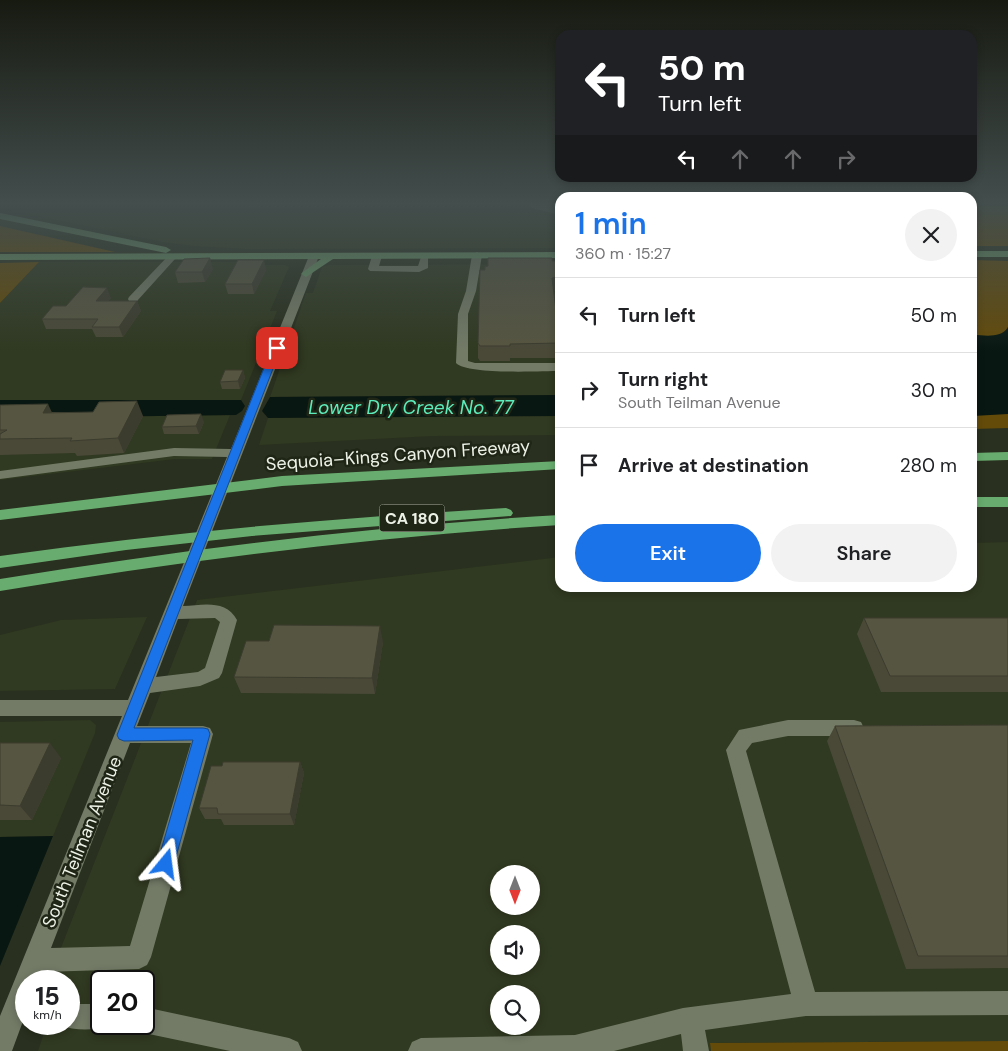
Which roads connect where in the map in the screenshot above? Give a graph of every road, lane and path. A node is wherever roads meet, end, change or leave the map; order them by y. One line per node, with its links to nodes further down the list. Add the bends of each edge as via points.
1 (193, 253): 6 (main road)
2 (977, 254): 3 (main road)
3 (1008, 254)
4 (477, 255): 5 (main road); 10 (main road); 15 (street, via 463,314 462,363 474,368)
5 (555, 255)
6 (237, 256): 7 (main road); 12 (main road)
7 (314, 256): 8 (main road); 13 (street, South Teilman Avenue)
8 (331, 256): 9 (main road); 13 (main road)
9 (377, 256): 10 (street, via 373,269 419,269 423,268)
10 (425, 256)
11 (0, 257): 12 (main road)
12 (172, 258): 14 (street)
13 (306, 274): 16 (street, South Teilman Avenue)
14 (133, 299)
15 (555, 368)
16 (235, 453): 20 (street, via 174,452); 28 (street, South Teilman Avenue)
17 (1008, 456): 18 (highway)
18 (977, 457)
19 (555, 465): 24 (highway, Sequoia–Kings Canyon Freeway, via 282,481)
20 (0, 475)
21 (1004, 502): 22 (highway)
22 (977, 503)
23 (555, 511): 26 (highway, CA 180, via 401,518 264,530)
24 (0, 515)
25 (555, 520): 27 (highway, via 420,530 258,548)
26 (0, 562)
27 (0, 585)
28 (172, 613): 29 (street, South Teilman Avenue); 29 (street, via 218,611 229,620 213,673 200,680)
29 (143, 686): 31 (street, South Teilman Avenue)
30 (0, 708): 31 (street)
31 (134, 708): 33 (street, South Teilman Avenue)
32 (876, 727): 37 (street, via 788,728 746,736 736,750)
33 (124, 735): 34 (street, South Teilman Avenue); 35 (street, via 203,734 139,957 88,960)
34 (31, 970)
35 (46, 970)
36 (1008, 1003): 37 (street)
37 (806, 1004): 38 (street)
38 (691, 1021): 43 (street, via 575,1048); 44 (street)
39 (155, 1022): 42 (street)
40 (15, 1024): 41 (street, South Teilman Avenue)
41 (0, 1048)
42 (288, 1051)
43 (422, 1051)
44 (696, 1051)

